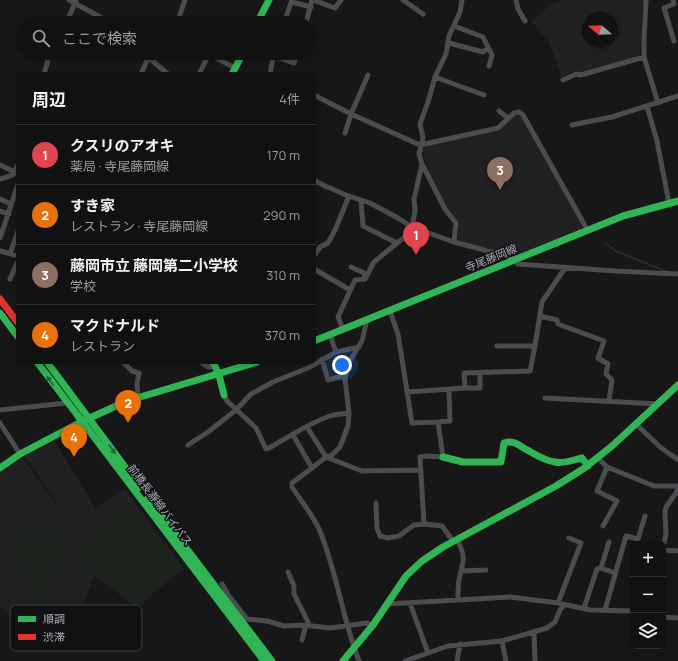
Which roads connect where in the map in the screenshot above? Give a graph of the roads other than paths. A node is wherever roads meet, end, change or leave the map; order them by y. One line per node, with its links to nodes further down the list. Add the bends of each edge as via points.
1 (69, 0): 12 (street)
2 (185, 0): 17 (street)
3 (269, 0): 18 (main road)
4 (313, 0): 5 (street, via 335,8); 13 (street)
5 (341, 0)
6 (403, 0): 14 (street)
7 (462, 0): 22 (street)
8 (516, 0): 21 (street)
9 (646, 0): 26 (street)
10 (673, 0): 23 (street, via 674,4 664,8)
11 (292, 1): 13 (street); 19 (street)
12 (75, 2): 15 (street); 16 (street)
13 (310, 7): 20 (street)
14 (424, 14)
15 (69, 16)
16 (100, 16)
17 (179, 16)
18 (261, 16)
19 (287, 16)
20 (308, 16)
21 (525, 21)
22 (454, 26): 24 (street); 25 (street, via 482,37)
23 (674, 41)
24 (449, 43): 25 (street, via 483,52); 44 (street)
25 (488, 48): 36 (street, via 492,55)
26 (644, 57): 45 (street, via 581,75 576,74); 49 (street)
27 (48, 60): 38 (street)
28 (147, 60): 39 (street)
29 (150, 60): 40 (street)
30 (205, 60): 41 (street)
31 (218, 60): 37 (street)
32 (239, 60): 37 (main road)
33 (273, 60): 42 (street)
34 (287, 60): 35 (street, via 294,63)
35 (295, 60)
36 (489, 66)
37 (234, 71)
38 (45, 72)
39 (142, 72)
40 (166, 72)
41 (200, 72)
42 (270, 72)
43 (368, 75): 52 (street)
44 (435, 77): 46 (street); 56 (street, via 420,124 423,138)
45 (563, 80)
46 (484, 95)
47 (316, 96): 52 (street)
48 (678, 96): 49 (street)
49 (658, 103): 50 (street)
50 (648, 106): 54 (street); 68 (street)
51 (499, 111): 53 (street)
52 (351, 114): 55 (street); 56 (street)
53 (508, 118): 56 (street, via 498,128); 72 (street, via 514,113 519,112 523,115)
54 (572, 125)
55 (345, 133)
56 (420, 145): 57 (street)
57 (422, 164): 71 (street, via 414,199); 75 (street, via 445,210 456,223)
58 (0, 165): 59 (street); 61 (street, via 3,171)
59 (16, 172)
60 (16, 173): 61 (street)
61 (1, 179)
62 (316, 181): 63 (street)
63 (349, 196): 65 (street); 78 (street, via 328,243 320,247)
64 (0, 200): 67 (street)
65 (361, 201): 71 (street, via 370,203); 76 (street, via 363,226)
66 (678, 201): 68 (main road, 寺尾藤岡線)
67 (14, 202): 70 (street)
68 (668, 203): 72 (main road, 寺尾藤岡線, via 623,216)
69 (0, 211): 70 (street)
70 (8, 214): 73 (street)
71 (412, 227): 75 (street); 76 (street, via 405,238)
72 (588, 231): 81 (main road, 寺尾藤岡線)
73 (1, 234)
74 (16, 236): 79 (street)
75 (454, 242): 81 (street, via 510,256)
76 (397, 243): 88 (street, via 374,262)
77 (0, 252): 79 (street)
78 (316, 253)
79 (10, 254): 80 (street)
80 (16, 256)
81 (514, 260): 84 (street, via 518,264); 91 (main road, 寺尾藤岡線)
82 (16, 266): 87 (street)
83 (351, 267): 88 (street, via 364,273)
84 (565, 268): 86 (street); 93 (street, via 542,302)
85 (316, 270): 89 (street)
86 (677, 274)
87 (10, 279)
88 (365, 279): 89 (street, via 355,280)
89 (350, 290): 96 (street, via 338,317)
90 (0, 299): 94 (main road)
91 (390, 311): 95 (main road, 寺尾藤岡線); 119 (street, via 398,334)
92 (0, 313): 97 (main road)
93 (540, 316): 101 (street); 123 (street, via 557,320 558,324 604,341 598,358 608,364 606,374 612,380)
94 (16, 320)
95 (367, 320): 96 (main road, 寺尾藤岡線); 102 (street)
96 (343, 329): 98 (main road, 寺尾藤岡線)
97 (16, 334)
98 (330, 335): 99 (main road, 寺尾藤岡線); 103 (street)
99 (316, 341)
100 (496, 346): 101 (street)
101 (535, 346): 113 (street, via 530,370)
102 (359, 347): 103 (street); 115 (street, via 348,364)
103 (336, 352): 104 (street)
104 (322, 359): 105 (street); 115 (street, via 328,380)
105 (316, 363)
106 (38, 364): 124 (main road, 前橋長瀞線バイパス, one-way to 106)
107 (48, 364): 129 (main road, 前橋長瀞線バイパス)
108 (125, 364): 121 (street, via 139,373)
109 (203, 364): 110 (street, via 208,367)
110 (214, 364): 114 (main road)
111 (251, 364): 114 (main road)
112 (314, 364): 127 (street, via 251,394)
113 (480, 373): 117 (street, via 464,373); 117 (street, via 480,388)
114 (219, 375): 120 (main road); 121 (main road)
115 (346, 375): 128 (street)
116 (678, 385): 125 (main road)
117 (464, 388): 118 (street)
118 (449, 390): 119 (street); 131 (street, via 450,421)
119 (408, 392): 131 (street, via 412,423)
120 (224, 395): 127 (street)
121 (138, 397): 129 (main road)
122 (545, 398): 123 (street)
123 (609, 401): 125 (street)
124 (67, 403): 126 (street); 130 (main road, 前橋長瀞線バイパス)
125 (658, 404): 133 (main road)
126 (0, 410)
127 (236, 410): 135 (street, via 256,428 266,449); 136 (street)
128 (349, 413): 134 (street, via 332,416); 138 (street, via 342,443 332,455)
129 (89, 418): 130 (main road); 164 (main road, 前橋長瀞線バイパス, one-way to 164)
130 (81, 422): 137 (main road); 183 (main road, 前橋長瀞線バイパス, via 132,485)
131 (438, 422): 139 (street)
132 (0, 423): 137 (street)
133 (636, 424): 140 (main road); 141 (street)
134 (307, 427): 135 (street); 138 (street)
135 (293, 435): 145 (street)
136 (188, 445)
137 (20, 454): 144 (main road)
138 (326, 457): 145 (street); 146 (street, via 362,471)
139 (444, 457): 142 (main road, via 463,462 501,462 504,443 509,441 553,462 563,463 582,458); 146 (street, via 420,457)
140 (598, 458): 142 (main road); 143 (street)
141 (677, 459)
142 (588, 466): 153 (main road)
143 (607, 467): 147 (street, via 654,486); 151 (street, via 597,491 617,501)
144 (0, 468)
145 (312, 468): 176 (street, via 292,483 292,487 318,529 336,580)
146 (421, 470): 150 (street)
147 (678, 487): 154 (street, via 666,506)
148 (376, 503): 150 (street, via 377,528 380,536 399,536 414,525)
149 (645, 516): 162 (street, via 638,539 626,536)
150 (424, 524): 153 (street, via 442,526)
151 (603, 526)
152 (569, 538): 168 (street, via 581,543)
153 (455, 540): 160 (street, via 463,552 464,564); 167 (main road, via 422,561 406,576)
154 (664, 541)
155 (609, 542): 158 (street)
156 (666, 549): 157 (street)
157 (678, 551)
158 (601, 568): 162 (street); 169 (street, via 597,569)
159 (486, 570): 160 (street)
160 (461, 571): 165 (street)
161 (288, 572): 175 (street, via 294,586 294,594)
162 (615, 573): 170 (street)
163 (222, 584): 164 (street)
164 (227, 598): 175 (street, via 247,619 284,626); 184 (main road, 前橋長瀞線バイパス)
165 (458, 599): 166 (street); 168 (street, via 510,596)
166 (410, 603): 167 (street); 182 (street)
167 (387, 604): 174 (main road)
168 (561, 604): 169 (street); 177 (street, via 555,622)
169 (584, 608): 170 (street)
170 (605, 610): 171 (street)
171 (630, 611)
172 (666, 616): 173 (street)
173 (678, 618)
174 (373, 625): 176 (street, via 367,623); 181 (main road)
175 (308, 626): 176 (street); 178 (street)
176 (347, 626): 181 (street)
177 (534, 633): 179 (street); 191 (street)
178 (302, 640)
179 (502, 641): 180 (street); 190 (street)
180 (460, 644): 182 (street); 189 (street)
181 (354, 650): 185 (main road); 186 (street)
182 (426, 654): 187 (street); 188 (street)
183 (264, 661)
184 (272, 661)
185 (343, 661)
186 (359, 661)
187 (405, 661)
188 (422, 661)
189 (457, 661)
190 (506, 661)
191 (535, 661)

